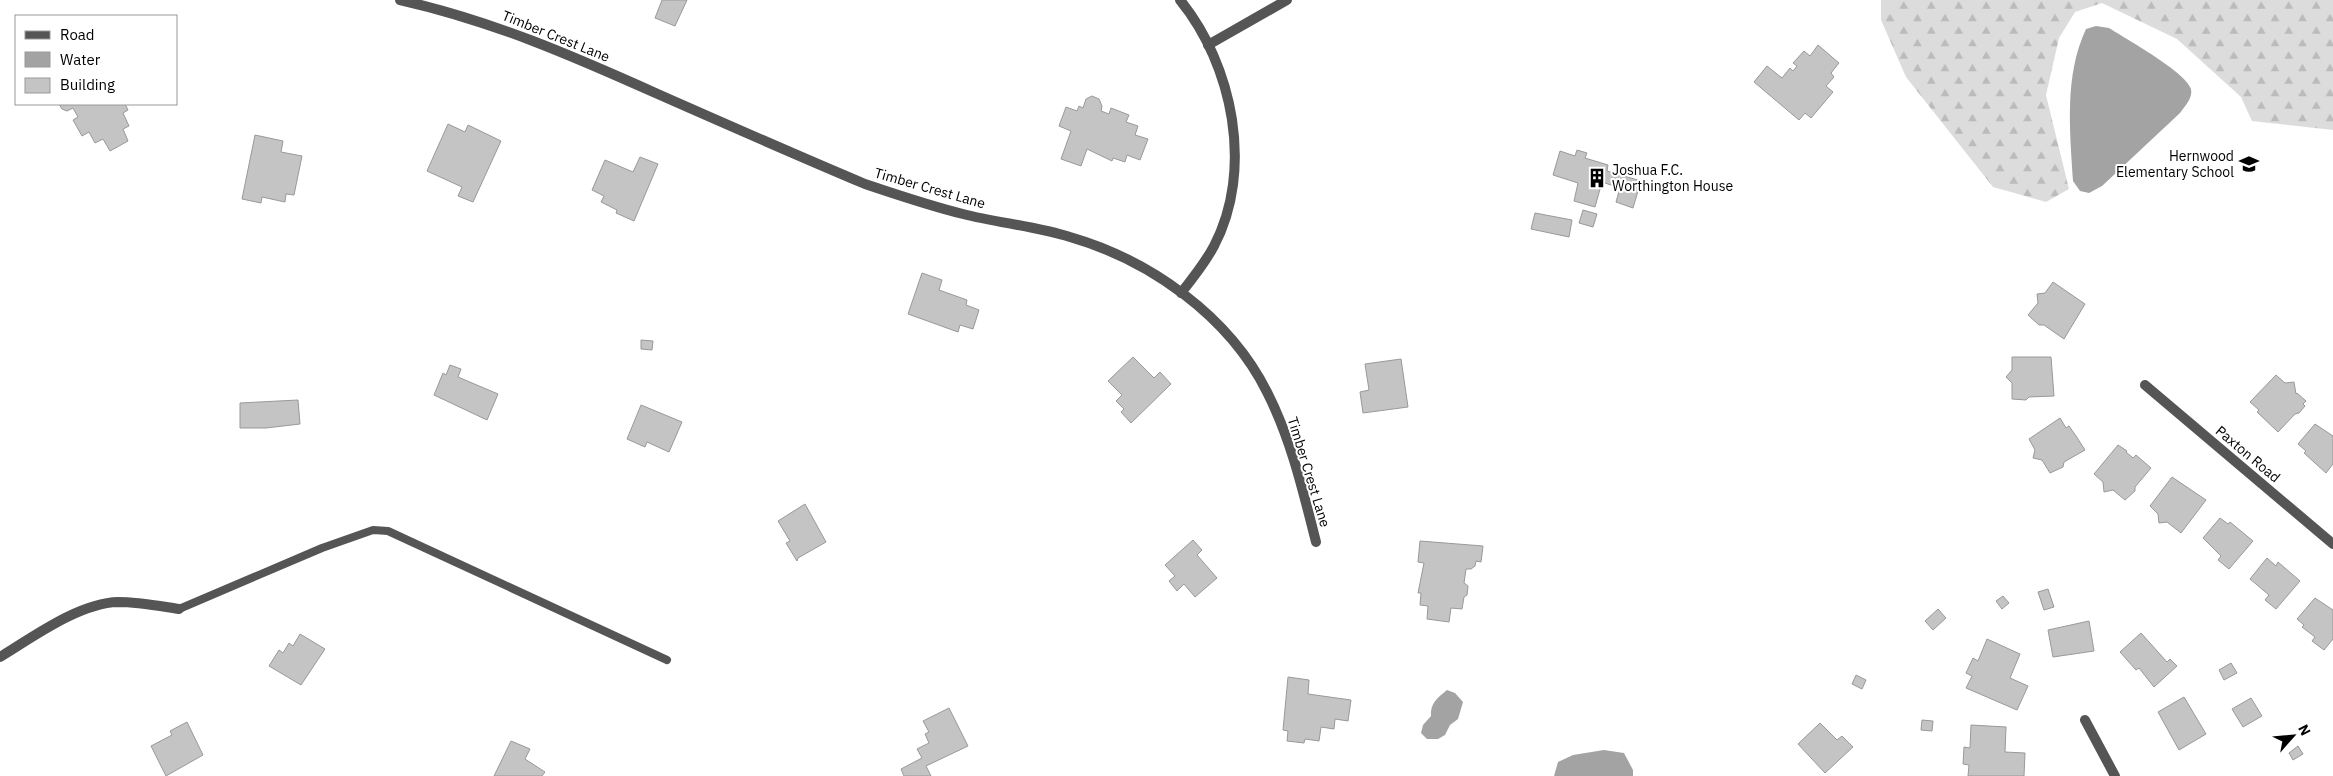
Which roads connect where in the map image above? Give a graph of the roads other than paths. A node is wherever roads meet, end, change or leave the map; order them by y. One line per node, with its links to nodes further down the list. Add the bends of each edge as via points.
1 (400, 0): 5 (street, Timber Crest Lane, via 498,27 556,49 881,190 963,214 1070,236 1109,250 1147,269)
2 (1180, 0): 4 (street)
3 (1287, 0): 4 (street)
4 (1208, 45): 5 (street, via 1223,76 1231,110 1235,146 1232,183 1215,244)
5 (1181, 293): 7 (street, Timber Crest Lane, via 1216,323 1242,353 1266,391 1286,435)
6 (2145, 385): 8 (street, Paxton Road)
7 (1316, 542)
8 (2333, 544)
9 (179, 609): 10 (street, via 116,602 94,606 70,616); 11 (lane, via 322,548 373,530 388,530)
10 (0, 657)
11 (667, 660)
12 (2085, 720): 13 (street)
13 (2115, 776)

